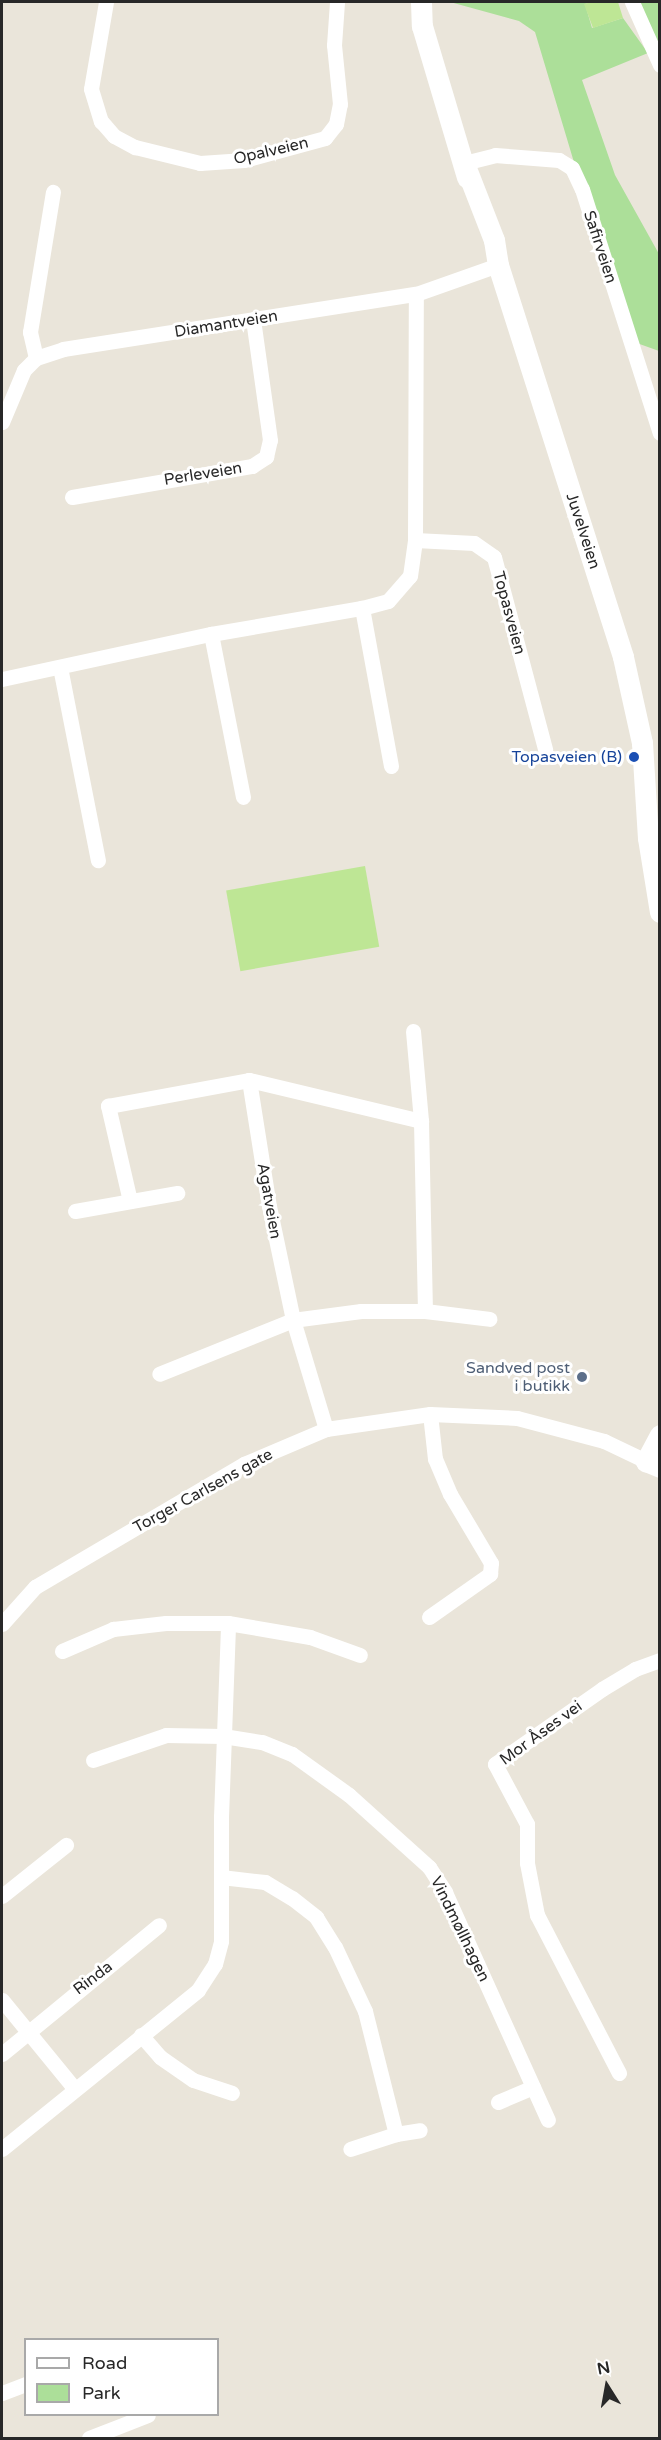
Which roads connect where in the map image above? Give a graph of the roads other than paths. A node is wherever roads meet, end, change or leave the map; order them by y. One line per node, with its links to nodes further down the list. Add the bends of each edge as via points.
1 (106, 2): 2 (street, Opalveien, via 91,89 101,121 114,136 135,147 200,163 244,160 325,138 336,124 340,104 334,45)
2 (337, 2)
3 (423, 2): 6 (street, Juvelveien, via 440,86)
4 (632, 2): 5 (street)
5 (660, 65)
6 (464, 164): 8 (street, Juvelveien, via 486,243); 13 (street, Safirveien, via 495,155 559,160 572,168)
7 (53, 192): 11 (street, via 30,332)
8 (498, 265): 9 (street, Diamantveien); 23 (street, Juvelveien, via 623,657 642,743)
9 (416, 294): 10 (street, Diamantveien); 15 (street)
10 (253, 320): 11 (street, Diamantveien, via 63,349); 14 (street, Perleveien, via 270,440 266,457 252,466)
11 (36, 358): 12 (street, via 24,370)
12 (2, 422)
13 (660, 433)
14 (72, 497)
15 (415, 540): 16 (street, via 410,576 388,601); 20 (street, Topasveien, via 474,543 494,557)
16 (362, 608): 17 (street); 21 (street)
17 (212, 634): 18 (street); 22 (street)
18 (60, 667): 19 (street); 25 (street)
19 (2, 679)
20 (546, 749)
21 (391, 766)
22 (243, 796)
23 (649, 802): 24 (street, Juvelveien); 26 (street, Juvelveien, via 648,838)
24 (660, 850)
25 (98, 860)
26 (660, 912)
27 (413, 1031): 29 (street)
28 (249, 1080): 29 (street); 31 (street, via 108,1106); 35 (street, Agatveien, via 269,1206)
29 (421, 1121): 33 (street)
30 (177, 1193): 31 (street)
31 (130, 1201): 32 (street)
32 (75, 1211)
33 (425, 1311): 34 (street); 35 (street, via 361,1311)
34 (490, 1319)
35 (293, 1320): 36 (street); 38 (street, Agatveien)
36 (159, 1374)
37 (430, 1414): 38 (street, Torger Carlsens gate); 40 (street, Torger Carlsens gate, via 517,1418 550,1425 604,1441); 41 (street, via 435,1459 450,1494 491,1563 490,1574)
38 (326, 1429): 43 (street, Torger Carlsens gate, via 244,1464 35,1587)
39 (660, 1435): 40 (street)
40 (653, 1464)
41 (429, 1617)
42 (228, 1623): 44 (street, via 166,1623 113,1629); 45 (street, via 310,1637); 47 (street)
43 (2, 1624)
44 (62, 1651)
45 (360, 1655)
46 (660, 1660): 57 (street, Mor Åses vei, via 642,1665 610,1684 495,1764 527,1824 527,1863 537,1916)
47 (224, 1736): 48 (street, Vindmøllhagen, via 166,1736); 50 (street); 58 (street, Vindmøllhagen, via 292,1754 349,1795 429,1867 445,1892)
48 (93, 1760)
49 (66, 1845): 51 (street)
50 (221, 1878): 55 (street, via 221,1941 215,1964 198,1990); 64 (street, via 265,1882 316,1917 335,1947 364,2011)
51 (2, 1896)
52 (159, 1925): 54 (street, Rinda)
53 (2, 2000): 54 (street)
54 (28, 2032): 56 (street, Rinda); 59 (street)
55 (141, 2035): 59 (street); 60 (street, via 160,2057 193,2080)
56 (2, 2054)
57 (619, 2073)
58 (533, 2087): 61 (street); 62 (street, Vindmøllhagen)
59 (74, 2088): 65 (street)
60 (232, 2093)
61 (498, 2102)
62 (548, 2120)
63 (420, 2130): 64 (street)
64 (396, 2134): 66 (street)
65 (2, 2149)
66 (350, 2149)
67 (24, 2385): 68 (street)
68 (2, 2393)
69 (146, 2416): 70 (street)
70 (89, 2439)

